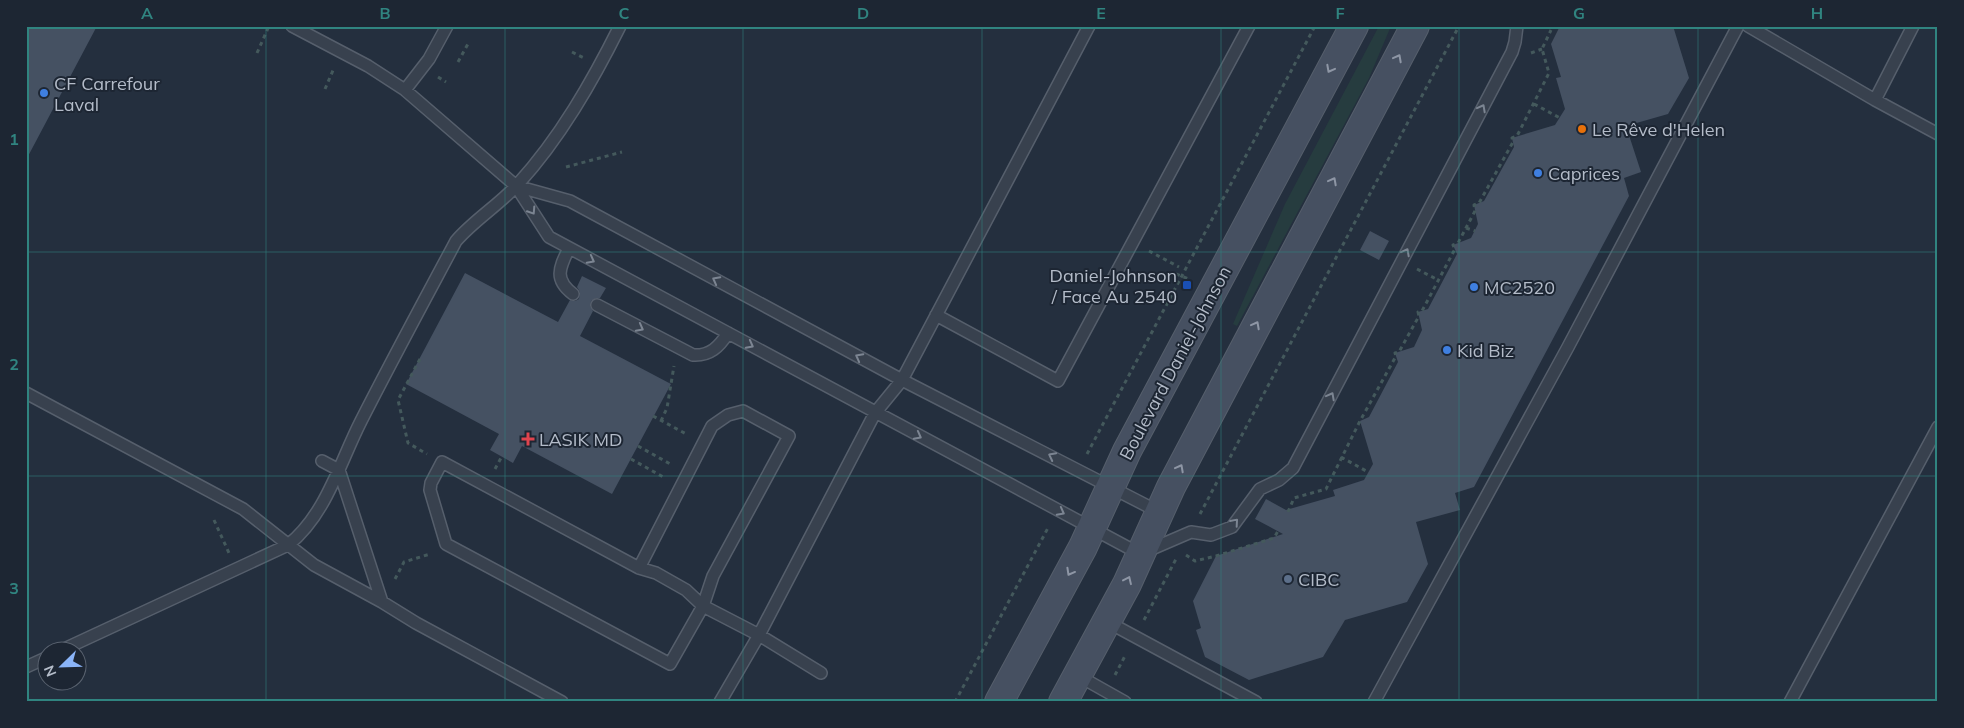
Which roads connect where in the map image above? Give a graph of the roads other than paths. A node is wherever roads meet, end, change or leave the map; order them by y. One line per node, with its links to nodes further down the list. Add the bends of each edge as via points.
1 (292, 26): 12 (lane, via 368,66)
2 (447, 26): 12 (lane, via 429,59)
3 (620, 26): 15 (lane, via 600,66 554,139)
4 (1089, 26): 19 (lane)
5 (1249, 26): 19 (lane, via 1058,381)
6 (1354, 26): 27 (street, Boulevard Daniel-Johnson, one-way to 27)
7 (1415, 26): 28 (street, one-way to 7)
8 (1516, 26): 31 (lane, one-way to 8, via 1191,532 1211,535 1232,527 1260,489 1287,475 1293,468 1512,52)
9 (1738, 26): 46 (lane, via 1568,347)
10 (1748, 26): 13 (lane)
11 (1913, 26): 13 (lane)
12 (405, 90): 15 (lane)
13 (1875, 100): 14 (lane)
14 (1938, 134)
15 (516, 186): 16 (lane, one-way to 16, via 549,236); 21 (lane, one-way to 15, via 565,199); 26 (lane, via 456,241 361,421)
16 (569, 248): 17 (lane, via 560,271 564,285); 20 (lane, one-way to 20)
17 (573, 294)
18 (596, 305): 20 (lane, one-way to 20, via 693,355 713,351)
19 (936, 315): 21 (lane)
20 (728, 333): 23 (lane, one-way to 23)
21 (902, 380): 23 (lane); 27 (lane, one-way to 21)
22 (26, 393): 30 (lane, via 243,509)
23 (875, 413): 29 (lane, one-way to 29); 36 (lane)
24 (1938, 427): 47 (lane)
25 (322, 461): 26 (lane)
26 (339, 470): 30 (lane, via 310,523); 33 (lane)
27 (1111, 486): 28 (lane); 29 (street, Boulevard Daniel-Johnson)
28 (1159, 512): 31 (street)
29 (1092, 529): 31 (lane); 42 (street, Boulevard Daniel-Johnson, one-way to 42)
30 (288, 544): 33 (lane, via 314,565); 37 (lane)
31 (1140, 554): 35 (street, one-way to 31)
32 (639, 568): 34 (lane, via 656,573 686,590); 34 (lane, via 712,426 728,415 743,411 788,436 713,576); 34 (lane, via 442,462 431,483 446,544 670,664)
33 (382, 602): 40 (lane)
34 (703, 606): 36 (lane)
35 (1106, 621): 39 (street); 45 (lane)
36 (758, 635): 38 (lane); 41 (lane)
37 (83, 640)
38 (821, 673)
39 (1077, 675): 43 (street); 44 (lane)
40 (562, 702)
41 (720, 702)
42 (999, 702)
43 (1062, 702)
44 (1125, 702)
45 (1256, 702)
46 (1374, 702)
47 (1790, 702)

